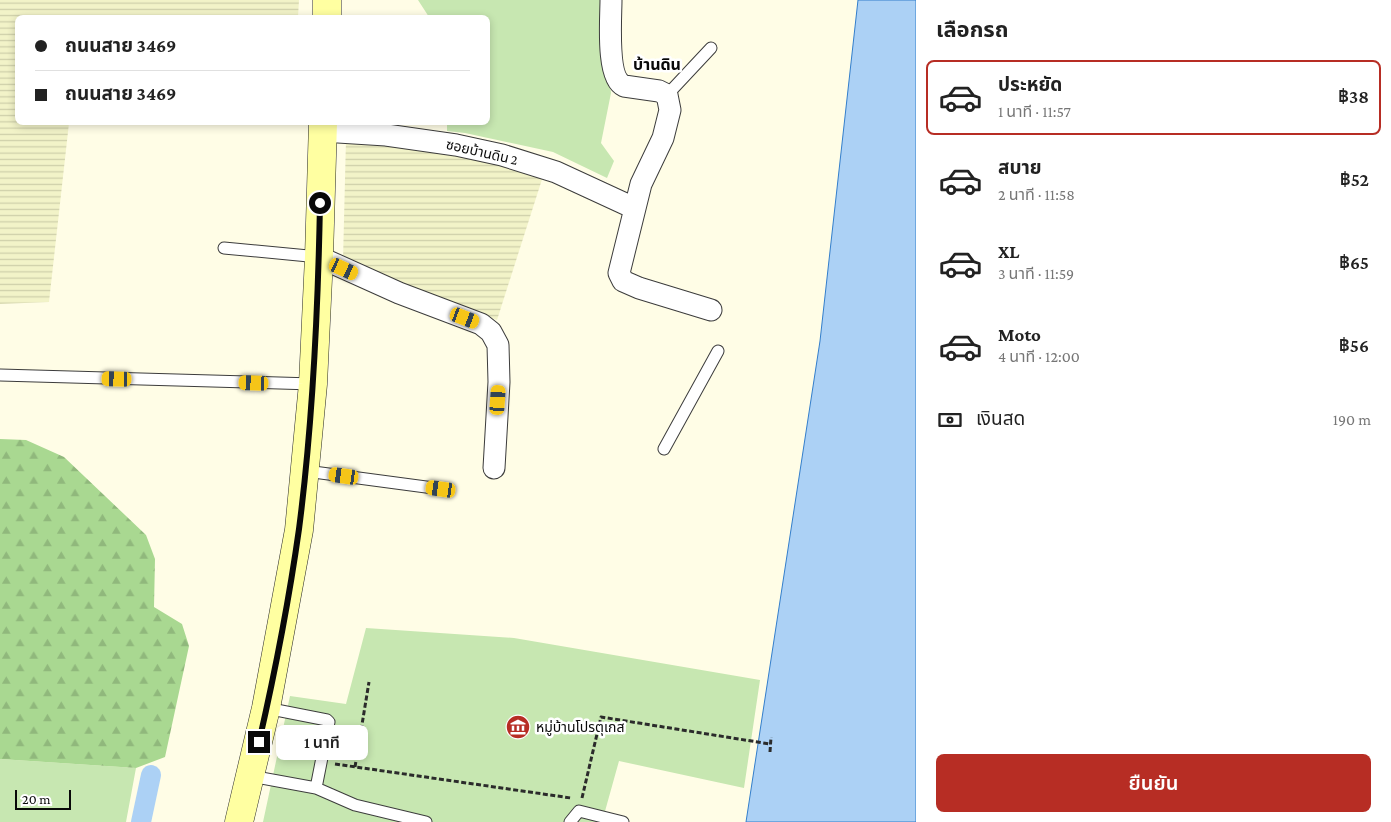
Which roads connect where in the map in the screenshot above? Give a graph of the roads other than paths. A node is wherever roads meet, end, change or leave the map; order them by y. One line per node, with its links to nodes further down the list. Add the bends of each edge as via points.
1 (327, 0): 3 (street)
2 (611, 0): 5 (street, via 610,50 616,79 624,86)
3 (326, 15)
4 (711, 48): 5 (lane)
5 (667, 95): 7 (street, via 670,110 664,138 641,184)
6 (322, 127): 7 (street, ซอยบ้านดิน 2, via 456,145 502,155 556,172); 9 (street)
7 (634, 208): 10 (street, via 619,272 623,281)
8 (224, 248): 9 (lane)
9 (319, 257): 13 (street); 15 (street, via 399,293 481,324 491,332 498,345 499,382)
10 (711, 310)
11 (718, 350): 14 (lane)
12 (0, 375): 13 (lane)
13 (313, 384): 16 (street)
14 (664, 449)
15 (494, 468)
16 (306, 470): 17 (lane); 18 (street, via 299,530)
17 (441, 489)
18 (266, 708): 19 (street); 20 (lane, via 329,722)
19 (251, 776): 20 (lane); 21 (street)
20 (316, 788): 22 (lane, via 355,805)
21 (239, 822)
22 (426, 822)
23 (570, 822): 24 (lane, via 579,811)
24 (623, 822)

